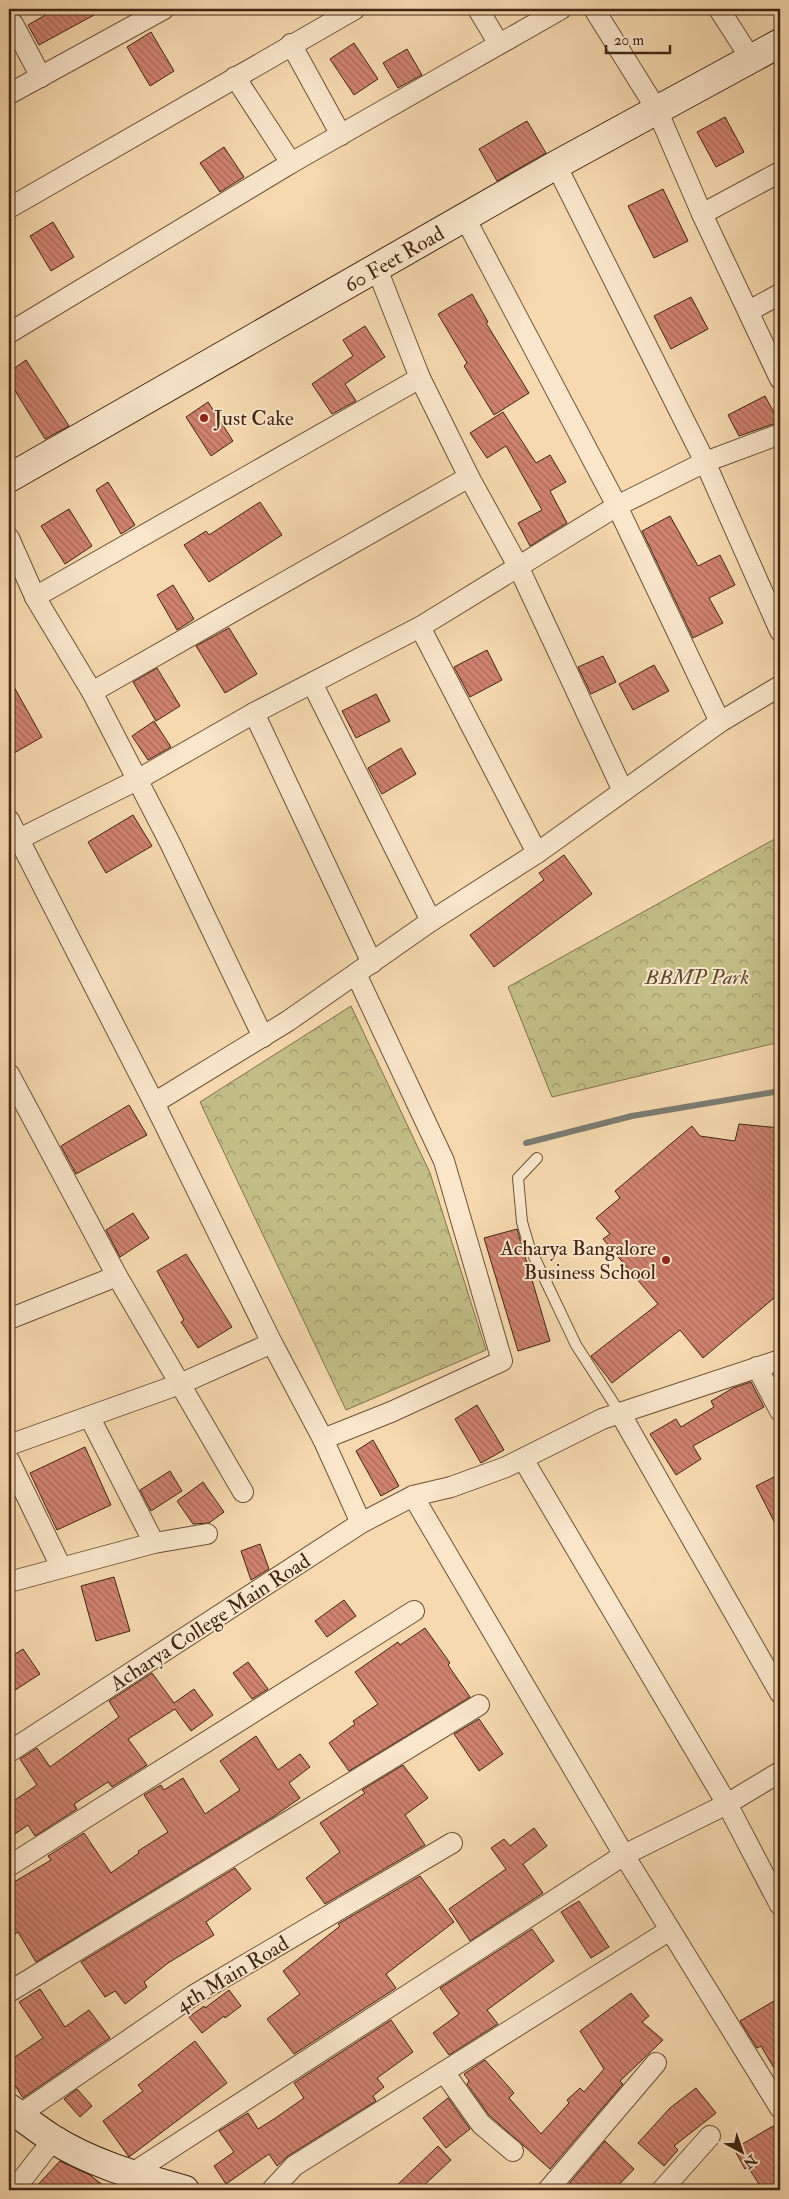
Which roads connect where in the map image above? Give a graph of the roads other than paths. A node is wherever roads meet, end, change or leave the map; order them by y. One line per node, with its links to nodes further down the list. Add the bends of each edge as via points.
1 (164, 9): 12 (street)
2 (355, 9): 9 (street)
3 (478, 9): 10 (street)
4 (561, 9): 10 (street)
5 (594, 9): 15 (street)
6 (719, 9): 11 (street)
7 (9, 26): 12 (street, via 13,24)
8 (780, 43): 11 (street, 60 Feet Road)
9 (291, 44): 13 (street); 16 (street)
10 (499, 44): 16 (street)
11 (751, 59): 15 (street, 60 Feet Road)
12 (41, 77): 14 (street)
13 (235, 77): 17 (street); 20 (street)
14 (9, 94)
15 (656, 110): 18 (street, 60 Feet Road); 21 (street)
16 (342, 134): 17 (street)
17 (292, 163): 26 (street)
18 (556, 166): 22 (street, 60 Feet Road); 30 (street)
19 (780, 172): 21 (street)
20 (9, 208)
21 (702, 214): 25 (street)
22 (465, 218): 23 (street, 60 Feet Road); 33 (street)
23 (377, 269): 27 (street); 32 (street, 60 Feet Road)
24 (780, 294): 25 (street)
25 (749, 311): 28 (street)
26 (9, 333)
27 (420, 378): 31 (street); 36 (street)
28 (780, 379)
29 (780, 434): 30 (street)
30 (705, 462): 33 (street); 38 (street)
31 (468, 477): 35 (street); 41 (street)
32 (9, 478)
33 (617, 506): 35 (street); 43 (street)
34 (9, 538): 36 (street)
35 (518, 566): 37 (street); 45 (street)
36 (35, 596): 41 (street)
37 (420, 627): 39 (street); 48 (street)
38 (780, 631)
39 (312, 685): 42 (street); 49 (street)
40 (780, 686): 43 (street)
41 (92, 692): 44 (street)
42 (254, 713): 44 (street); 50 (street)
43 (720, 722): 45 (street)
44 (136, 780): 47 (street); 51 (street)
45 (623, 791): 48 (street)
46 (9, 820): 47 (street)
47 (13, 842): 53 (street)
48 (537, 853): 49 (street)
49 (431, 921): 50 (street)
50 (364, 968): 51 (street); 64 (street, via 444,1161 502,1361)
51 (263, 1036): 53 (street)
52 (9, 1074): 55 (street)
53 (154, 1103): 57 (street)
54 (537, 1158): 62 (lane, via 518,1178 522,1222 527,1238 576,1344)
55 (118, 1276): 56 (street); 60 (street)
56 (9, 1319)
57 (272, 1343): 60 (street); 64 (street)
58 (780, 1360): 59 (street, Acharya College Main Road)
59 (757, 1367): 61 (street); 62 (street, Acharya College Main Road)
60 (180, 1384): 63 (street); 68 (street)
61 (780, 1411)
62 (620, 1413): 66 (street, Acharya College Main Road); 76 (street)
63 (90, 1418): 65 (street); 72 (street)
64 (324, 1439): 70 (street)
65 (9, 1445)
66 (523, 1459): 69 (street, Acharya College Main Road, via 452,1487); 80 (street)
67 (9, 1460): 73 (street)
68 (243, 1492)
69 (413, 1496): 70 (street, Acharya College Main Road); 82 (street)
70 (361, 1523): 78 (street, Acharya College Main Road)
71 (207, 1534): 72 (street)
72 (154, 1543): 73 (street)
73 (61, 1567): 74 (street)
74 (9, 1582)
75 (414, 1611): 83 (street)
76 (780, 1693)
77 (479, 1705): 86 (street)
78 (9, 1752)
79 (780, 1772): 80 (street)
80 (727, 1804): 82 (street); 84 (street)
81 (452, 1843): 90 (street, 4th Main Road, via 194,1995)
82 (624, 1855): 85 (street); 94 (street)
83 (9, 1866)
84 (780, 1905)
85 (670, 1930): 88 (street); 89 (street)
86 (9, 1992)
87 (656, 2063): 98 (street)
88 (444, 2072): 93 (street, via 481,2124); 97 (street, via 294,2166)
89 (780, 2108)
90 (14, 2112): 92 (street)
91 (710, 2136): 99 (street)
92 (53, 2140): 94 (street); 95 (street)
93 (513, 2151)
94 (131, 2174): 96 (street)
95 (14, 2190)
96 (185, 2190)
97 (272, 2190)
98 (548, 2190)
99 (662, 2190)

